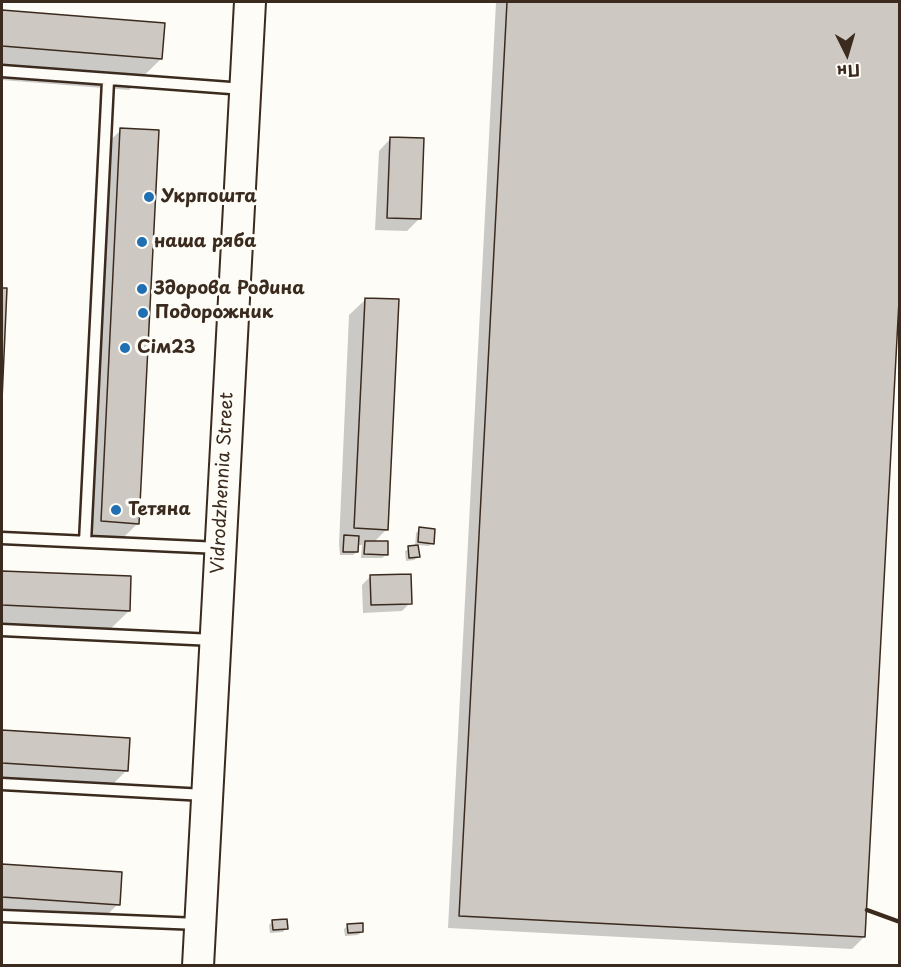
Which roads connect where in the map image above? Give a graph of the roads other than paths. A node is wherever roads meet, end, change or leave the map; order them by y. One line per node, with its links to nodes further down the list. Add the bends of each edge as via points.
1 (250, 2): 4 (street, Vidrodzhennia Street)
2 (2, 71): 3 (lane)
3 (108, 81): 4 (lane); 6 (lane)
4 (244, 89): 7 (street, Vidrodzhennia Street)
5 (2, 538): 6 (lane)
6 (85, 542): 7 (lane)
7 (220, 548): 9 (street, Vidrodzhennia Street)
8 (2, 630): 9 (lane)
9 (215, 640): 11 (street, Vidrodzhennia Street)
10 (2, 784): 11 (lane)
11 (207, 795): 13 (street, Vidrodzhennia Street)
12 (2, 916): 13 (lane)
13 (200, 924): 14 (street, Vidrodzhennia Street)
14 (198, 966)

